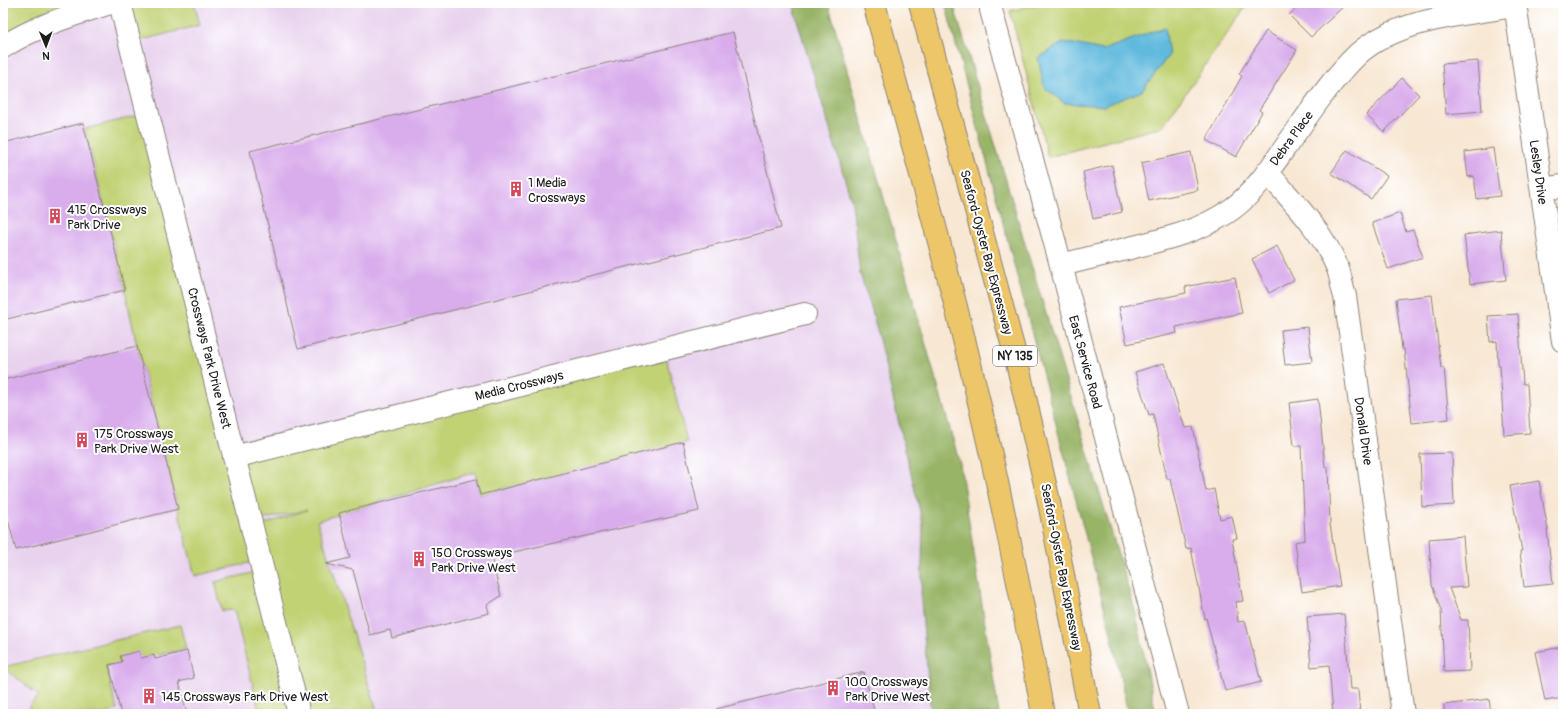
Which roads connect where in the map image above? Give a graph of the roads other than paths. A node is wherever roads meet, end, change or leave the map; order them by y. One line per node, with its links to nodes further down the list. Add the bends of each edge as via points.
1 (110, 3): 7 (street, via 34,30)
2 (120, 3): 13 (street, Crossways Park Drive West)
3 (874, 3): 14 (highway, via 960,321)
4 (920, 3): 15 (highway, Seaford-Oyster Bay Expressway / NY 135, via 1016,358 1048,497)
5 (1515, 4): 8 (street, Debra Place, via 1443,17 1407,27 1373,43 1358,54 1328,87); 9 (street, Lesley Drive)
6 (991, 10): 10 (street, East Service Road)
7 (3, 48)
8 (1267, 172): 10 (street, Debra Place, via 1251,192 1232,209 1207,225 1174,237); 22 (street, Donald Drive, via 1325,243 1338,270 1345,296)
9 (1552, 188): 12 (street, Lesley Drive)
10 (1061, 265): 21 (street, East Service Road)
11 (805, 314): 13 (street, Media Crossways)
12 (1563, 341)
13 (234, 457): 16 (street, Crossways Park Drive West)
14 (1023, 600): 17 (highway); 18 (highway)
15 (1080, 661): 19 (highway, Seaford-Oyster Bay Expressway / NY 135); 20 (highway)
16 (299, 714)
17 (1037, 714)
18 (1043, 714)
19 (1090, 714)
20 (1094, 714)
21 (1178, 714)
22 (1403, 714)

